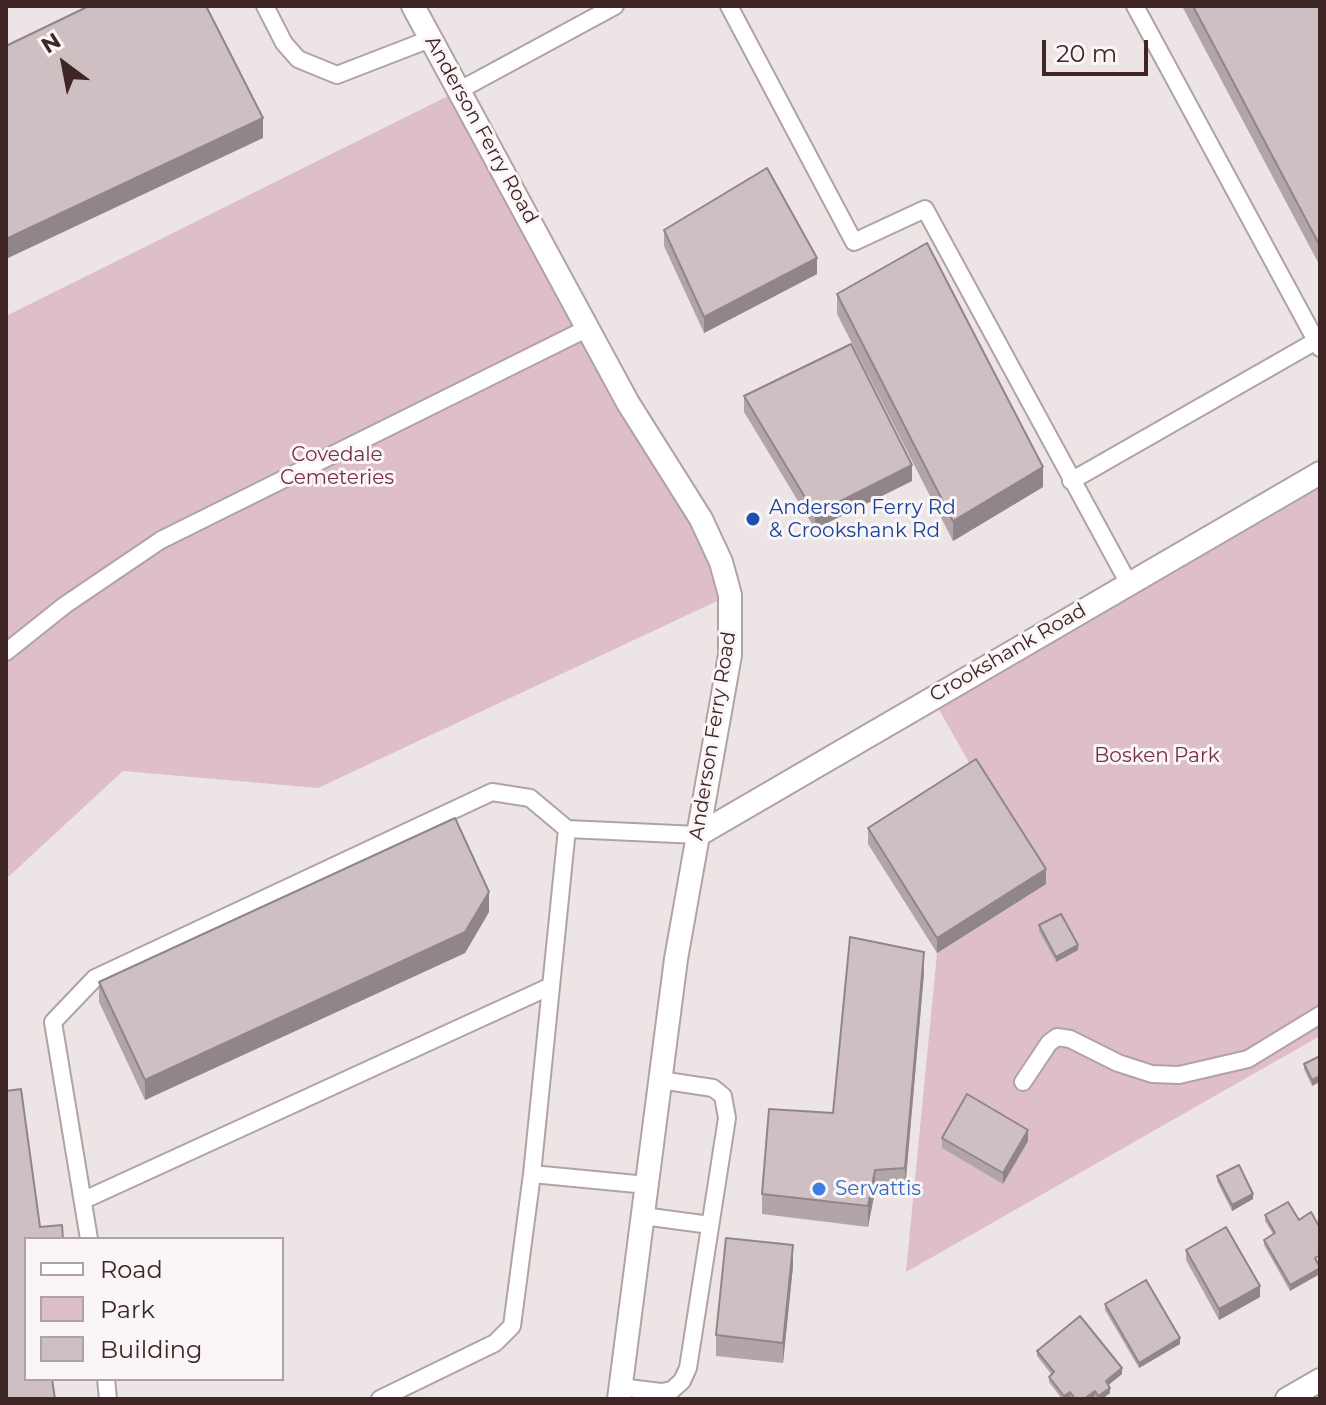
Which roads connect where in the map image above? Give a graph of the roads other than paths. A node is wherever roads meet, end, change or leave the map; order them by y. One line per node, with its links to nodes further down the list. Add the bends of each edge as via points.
1 (265, 6): 6 (lane, via 298,59 337,75)
2 (413, 6): 6 (street, Anderson Ferry Road)
3 (615, 6): 7 (lane)
4 (729, 6): 11 (lane, via 854,242 925,209)
5 (1135, 6): 9 (lane)
6 (430, 39): 7 (street, Anderson Ferry Road)
7 (458, 91): 8 (street, Anderson Ferry Road)
8 (588, 328): 13 (lane, via 161,540); 15 (street, Anderson Ferry Road, via 701,519 730,595 730,655)
9 (1318, 344): 11 (lane)
10 (1320, 473): 12 (street, Crookshank Road)
11 (1071, 481): 12 (lane)
12 (1129, 584): 15 (street, Crookshank Road)
13 (6, 652)
14 (567, 829): 15 (lane); 16 (lane); 22 (lane, via 530,798 492,792 95,978 53,1022)
15 (698, 835): 18 (street, Anderson Ferry Road)
16 (551, 986): 20 (lane); 22 (lane)
17 (1320, 1015): 19 (lane, via 1248,1059 1179,1075 1152,1074 1057,1037)
18 (660, 1080): 21 (street, Anderson Ferry Road); 24 (lane, via 713,1088 727,1105)
19 (1023, 1082)
20 (532, 1174): 21 (lane); 28 (lane, via 512,1326 495,1343)
21 (647, 1185): 23 (street, Anderson Ferry Road)
22 (84, 1200): 25 (lane)
23 (643, 1216): 24 (lane); 27 (street, Anderson Ferry Road)
24 (710, 1225): 27 (lane, via 682,1381 672,1390)
25 (89, 1237)
26 (1320, 1380): 29 (street)
27 (620, 1393)
28 (380, 1399)
29 (1287, 1399)

